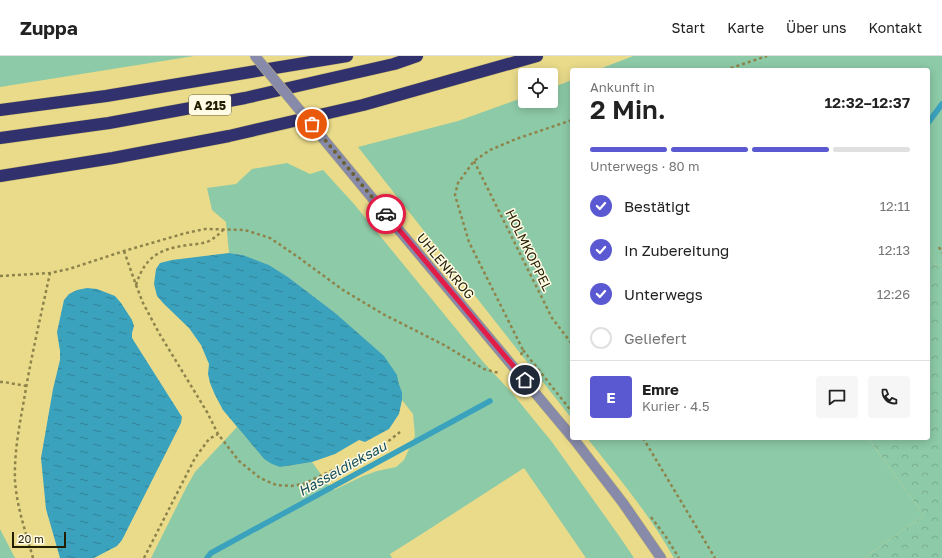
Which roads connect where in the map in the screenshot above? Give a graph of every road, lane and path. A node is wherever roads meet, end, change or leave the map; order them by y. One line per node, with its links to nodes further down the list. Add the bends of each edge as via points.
1 (255, 56): 21 (street, UHLENKROG, bridge)
2 (347, 56): 7 (highway, via 106,96)
3 (416, 56): 9 (highway, A 215, via 394,64 245,98 109,123)
4 (537, 56): 11 (highway, via 363,105 229,136)
5 (767, 56): 6 (path)
6 (731, 68)
7 (0, 110)
8 (570, 121): 10 (path, via 516,139 490,150)
9 (0, 138)
10 (474, 161): 19 (path, HOLMKOPPEL, via 552,318); 20 (path, via 458,183 455,195 469,242)
11 (0, 176)
12 (224, 229): 14 (path, via 186,233); 18 (path, via 208,242 175,247 153,257 145,264); 22 (path, via 245,230 270,238 343,290 383,314 484,369)
13 (939, 247): 15 (path)
14 (124, 251): 16 (path); 18 (path)
15 (942, 253)
16 (50, 272): 17 (path); 24 (path)
17 (0, 276)
18 (136, 285): 28 (path, via 143,303)
19 (570, 341)
20 (523, 350): 21 (path); 25 (path)
21 (516, 369): 27 (street, UHLENKROG)
22 (502, 373)
23 (0, 382): 24 (path)
24 (26, 386): 31 (path, via 17,441 15,483)
25 (570, 409)
26 (400, 432): 28 (path, via 371,452 303,484 291,486 276,485 260,478 239,461)
27 (570, 433)
28 (218, 434): 32 (path, via 209,439 195,458)
29 (575, 440): 33 (street, UHLENKROG)
30 (644, 440): 34 (path)
31 (33, 558)
32 (144, 558)
33 (661, 558)
34 (715, 558)

